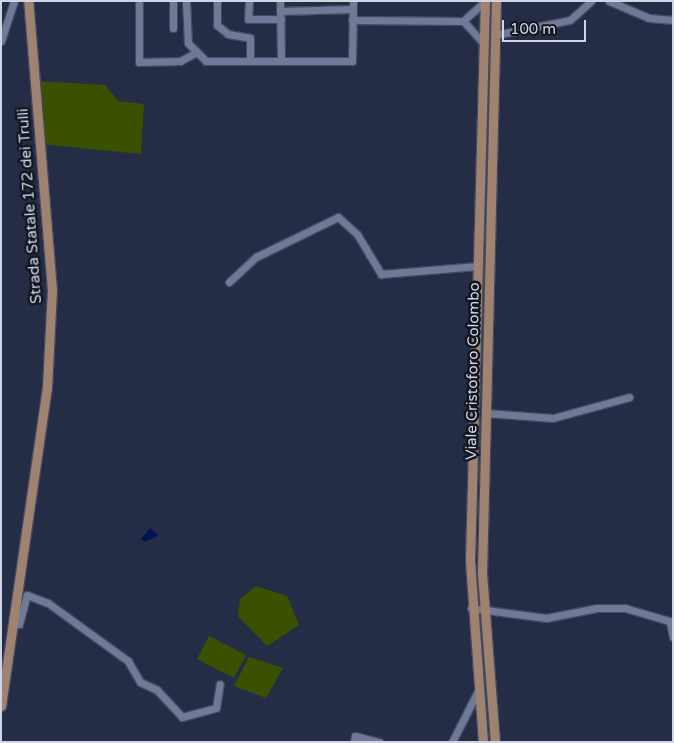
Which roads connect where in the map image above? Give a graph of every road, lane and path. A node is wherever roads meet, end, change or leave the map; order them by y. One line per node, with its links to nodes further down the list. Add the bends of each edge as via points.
1 (14, 1): 20 (street)
2 (28, 1): 34 (main road, Strada Statale 172 dei Trulli, via 52,290 47,388)
3 (218, 1): 23 (street, via 217,25 228,34 250,38)
4 (248, 1): 14 (street, via 248,19)
5 (280, 1): 14 (street)
6 (485, 1): 17 (street); 21 (main road, Viale Cristoforo Colombo)
7 (496, 1): 19 (main road, Viale Cristoforo Colombo)
8 (590, 1): 19 (street, via 570,20)
9 (609, 1): 16 (street, via 649,18)
10 (139, 4): 22 (street, via 139,62 180,61)
11 (173, 4): 12 (street); 18 (street)
12 (186, 4): 22 (street, via 188,43)
13 (353, 5): 14 (street); 15 (street)
14 (280, 15): 24 (street)
15 (352, 20): 17 (street); 24 (street, via 352,61)
16 (673, 20)
17 (463, 21): 21 (street)
18 (173, 28)
19 (495, 35): 26 (main road, Viale Cristoforo Colombo)
20 (1, 41)
21 (484, 44): 25 (main road, Viale Cristoforo Colombo)
22 (194, 53): 23 (street, via 206,61)
23 (250, 61): 24 (street)
24 (281, 61)
25 (479, 217): 26 (street); 27 (main road, Viale Cristoforo Colombo)
26 (490, 218): 30 (main road, Viale Cristoforo Colombo)
27 (478, 266): 28 (street, via 381,274 357,234 338,217 256,257); 31 (main road, Viale Cristoforo Colombo)
28 (229, 282)
29 (629, 397): 30 (street, via 550,419)
30 (486, 413): 32 (main road, Viale Cristoforo Colombo)
31 (470, 608): 32 (street); 37 (main road, Viale Cristoforo Colombo)
32 (482, 610): 33 (street, via 546,618 596,608 625,608); 43 (main road, Viale Cristoforo Colombo)
33 (672, 622): 35 (street)
34 (13, 625): 36 (street, via 19,624 28,595 48,603 128,661 140,682 157,690 182,717 216,708); 38 (main road, Strada Statale 172 dei Trulli)
35 (673, 637)
36 (220, 684)
37 (478, 691): 41 (street); 42 (main road, Viale Cristoforo Colombo)
38 (1, 706)
39 (354, 742): 40 (street, via 355,736)
40 (379, 742)
41 (452, 742)
42 (483, 742)
43 (495, 742)

